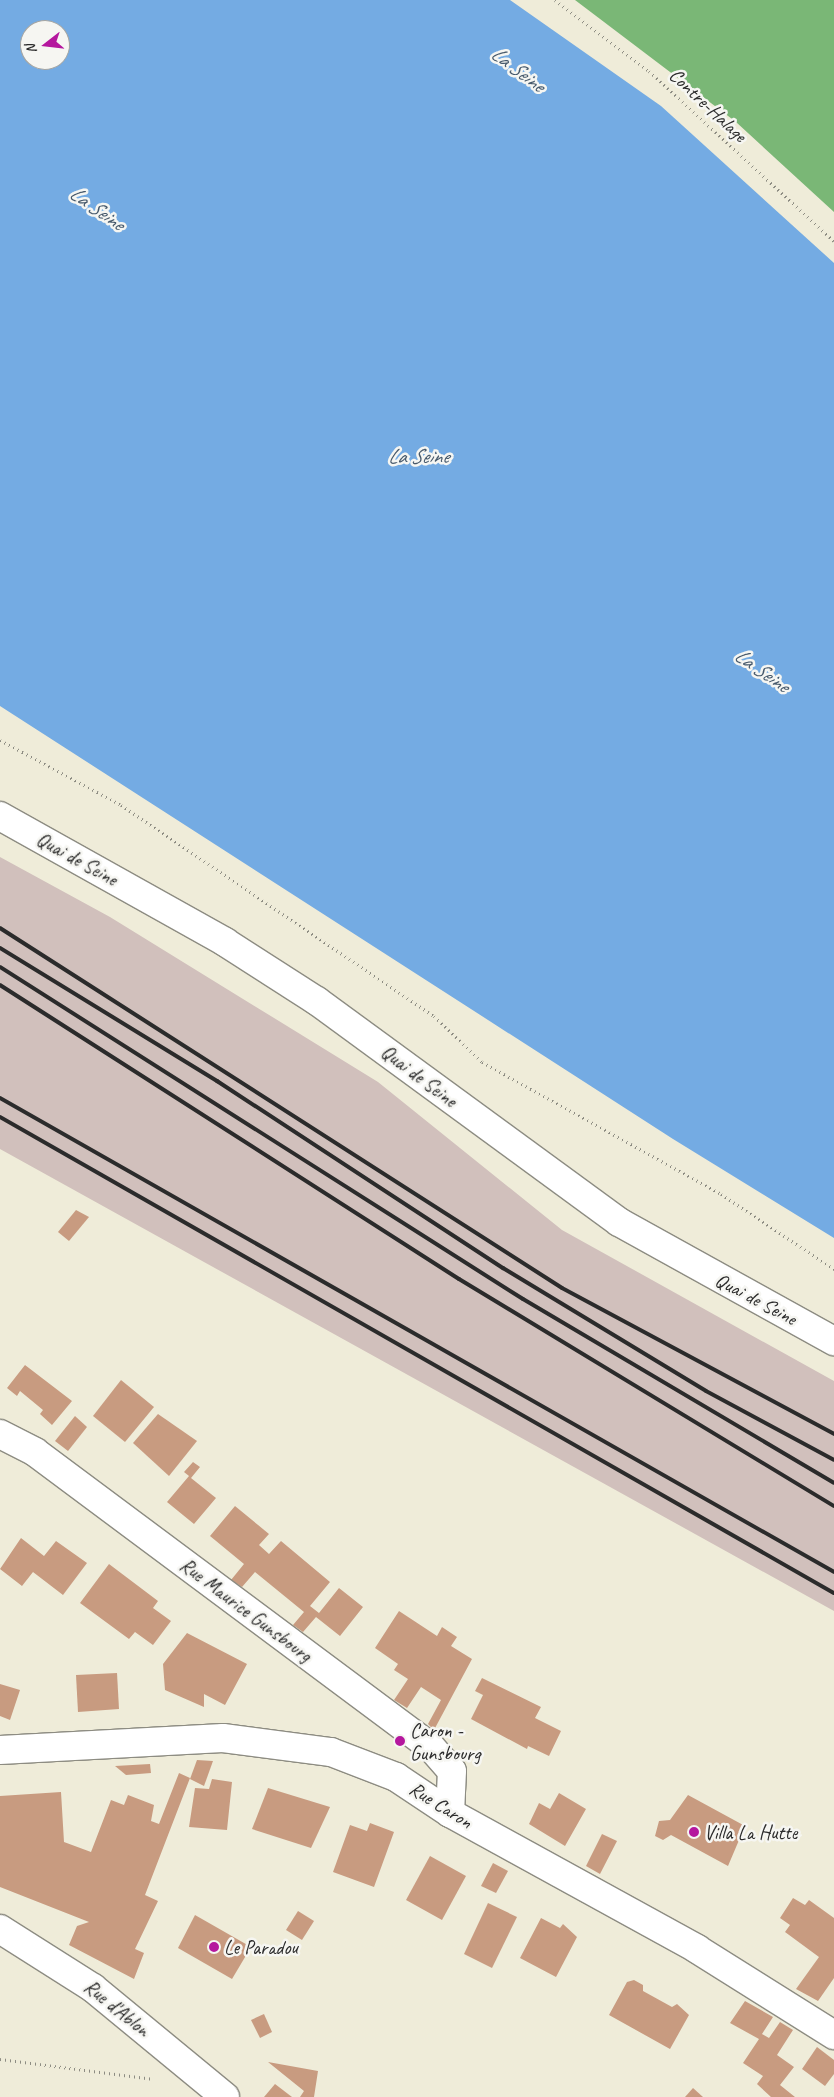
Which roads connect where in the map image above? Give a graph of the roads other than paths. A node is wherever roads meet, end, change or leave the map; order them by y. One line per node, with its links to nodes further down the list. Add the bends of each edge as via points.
1 (0, 816): 2 (street, Quai de Seine, via 225,942 317,1001 619,1222)
2 (834, 1341)
3 (0, 1434): 5 (street, Rue Maurice Gunsbourg, via 34,1452 430,1746 452,1771)
4 (0, 1750): 5 (street, Rue Caron, via 222,1738 276,1742 331,1752 396,1777)
5 (450, 1813): 7 (street, Rue Caron, via 697,1949)
6 (0, 1929): 8 (street, Rue d'Ablon, via 93,1988)
7 (834, 2036)
8 (225, 2097)

